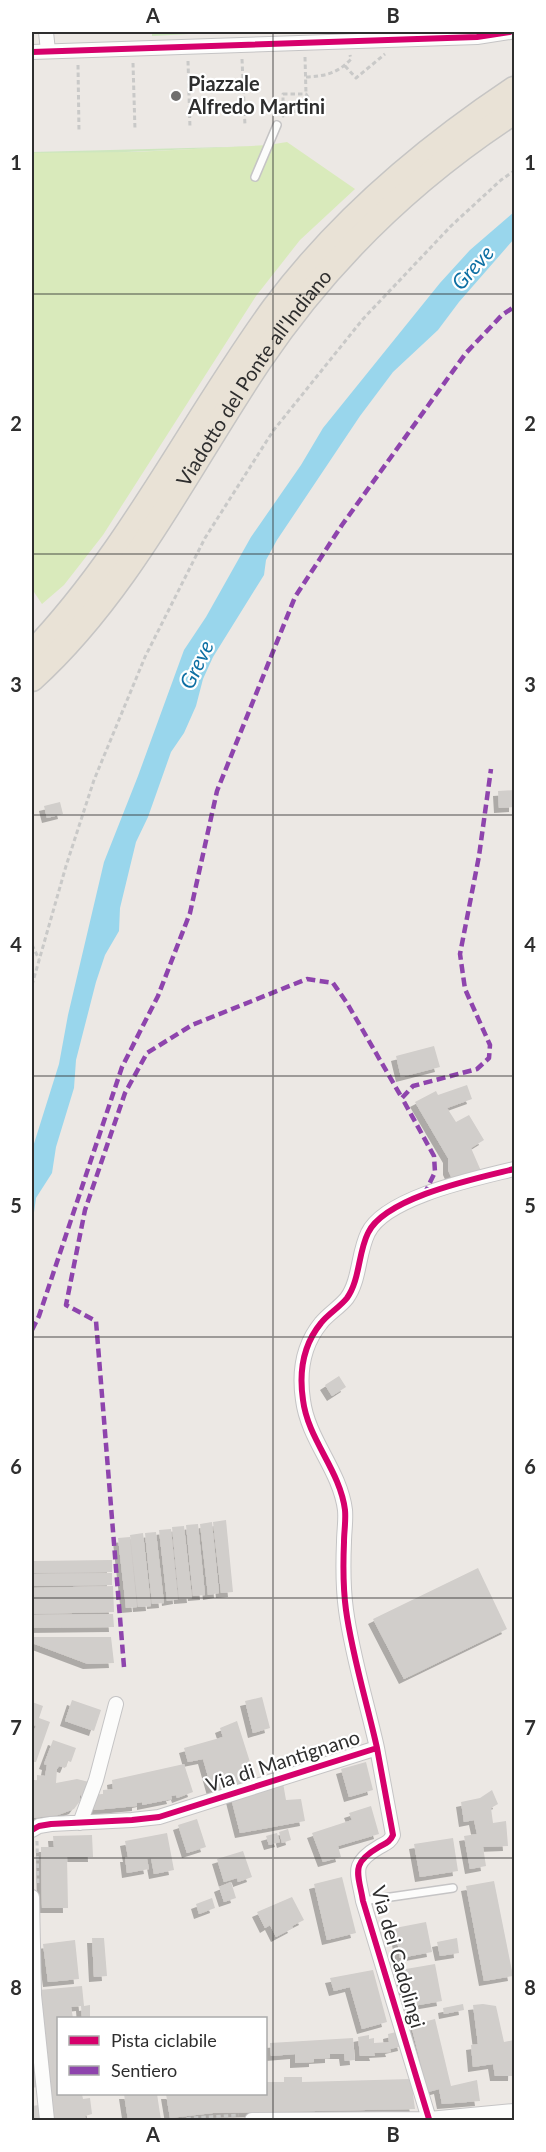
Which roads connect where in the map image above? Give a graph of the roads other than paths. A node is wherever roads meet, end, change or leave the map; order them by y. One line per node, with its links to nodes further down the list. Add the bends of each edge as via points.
1 (46, 32): 3 (street)
2 (510, 32): 3 (street, via 477,37)
3 (48, 51): 4 (street)
4 (32, 52)
5 (514, 89): 9 (highway, Viadotto del Ponte all'Indiano, via 420,158 308,267 233,367 112,557)
6 (514, 112): 10 (highway, Viadotto del Ponte all'Indiano, via 472,139 417,184 326,275 261,359 131,561 69,642)
7 (277, 126): 8 (lane)
8 (255, 177)
9 (32, 653)
10 (32, 679)
11 (514, 1169): 13 (street, Via di Mantignano, via 424,1195 397,1205 380,1218 369,1231 348,1297 322,1322 304,1355 303,1403 342,1492 346,1611)
12 (116, 1704): 14 (street)
13 (377, 1748): 14 (street, Via di Mantignano, via 177,1812 142,1820); 18 (street, Via dei Cadolingi, via 393,1835 391,1841 359,1863)
14 (80, 1823): 15 (street, Via di Mantignano, via 51,1824)
15 (32, 1830)
16 (453, 1888): 18 (lane)
17 (32, 1897): 19 (street)
18 (363, 1901): 21 (street, Via dei Cadolingi)
19 (32, 1947): 24 (street)
20 (514, 2111): 21 (street)
21 (429, 2119): 23 (street)
22 (358, 2120): 23 (street); 25 (street)
23 (407, 2120)
24 (47, 2121)
25 (252, 2121)

